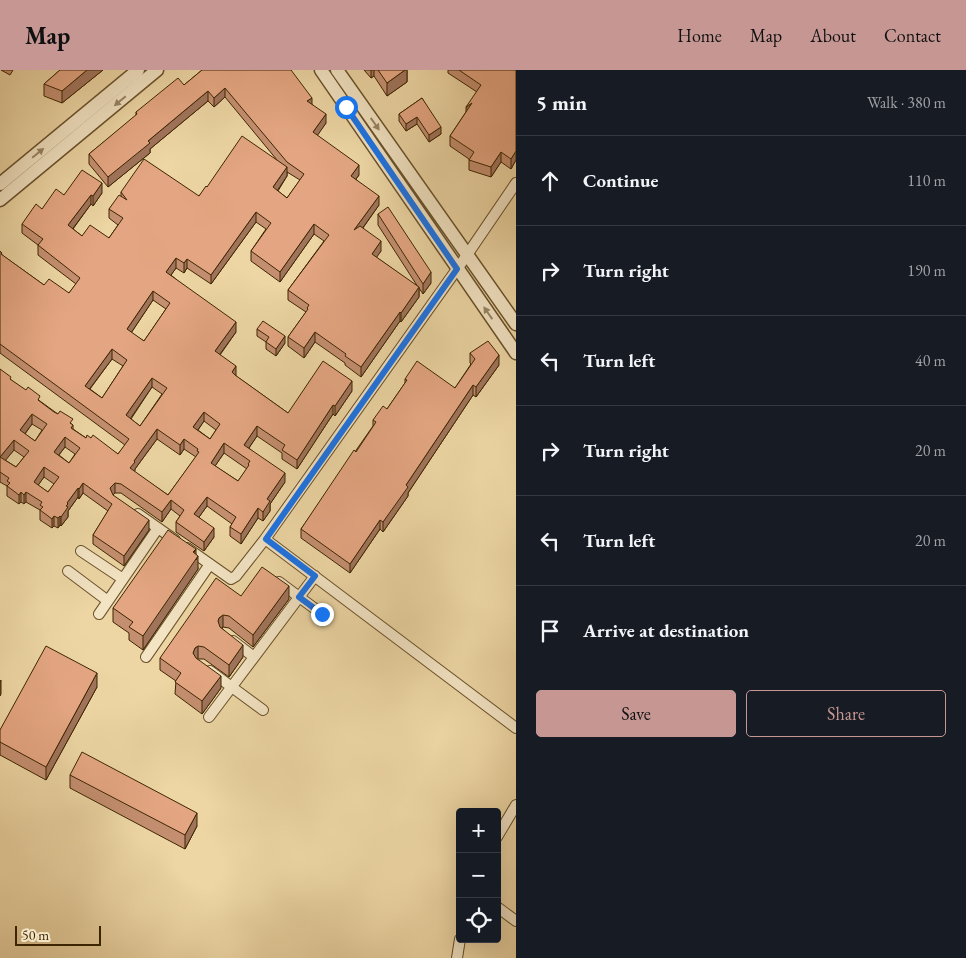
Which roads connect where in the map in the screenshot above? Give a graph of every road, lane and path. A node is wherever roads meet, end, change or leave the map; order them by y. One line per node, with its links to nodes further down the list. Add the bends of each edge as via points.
1 (138, 70): 6 (street, one-way to 1)
2 (157, 70): 7 (street, one-way to 7)
3 (320, 70): 9 (street)
4 (337, 70): 8 (street, one-way to 8)
5 (516, 183): 8 (street)
6 (0, 184)
7 (0, 200)
8 (467, 255): 9 (street); 10 (street)
9 (457, 269): 11 (street, one-way to 9); 14 (street)
10 (516, 324)
11 (516, 353)
12 (130, 509): 13 (street)
13 (158, 528): 16 (street); 20 (street)
14 (266, 539): 16 (street, via 236,576 231,578); 18 (street)
15 (80, 551): 20 (street)
16 (210, 564): 26 (street)
17 (68, 571): 22 (street)
18 (315, 576): 21 (street); 32 (street)
19 (273, 578): 21 (street)
20 (123, 579): 22 (street)
21 (299, 597): 24 (street); 27 (street)
22 (108, 601): 23 (street)
23 (98, 614)
24 (322, 614)
25 (224, 634): 27 (street)
26 (146, 657)
27 (254, 657): 29 (street)
28 (200, 665): 29 (street)
29 (232, 687): 30 (street); 31 (street)
30 (263, 710)
31 (209, 717)
32 (516, 728)
33 (516, 805): 34 (street)
34 (501, 830)
35 (501, 910): 36 (street)
36 (516, 921)
37 (459, 943): 38 (street)
38 (457, 958)

